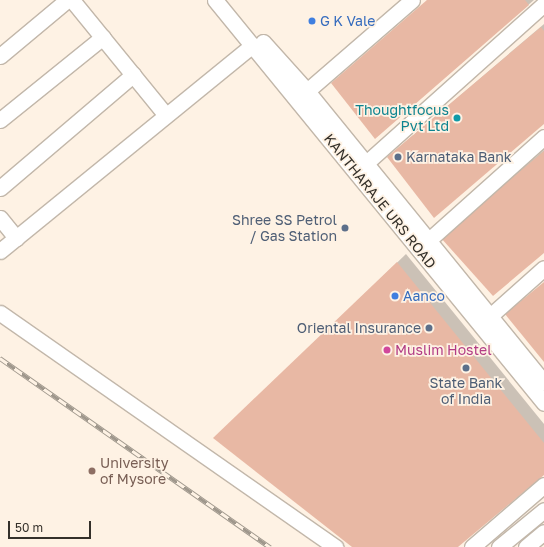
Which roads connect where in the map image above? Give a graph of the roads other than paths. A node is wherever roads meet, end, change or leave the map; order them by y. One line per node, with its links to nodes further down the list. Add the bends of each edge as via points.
1 (68, 0): 9 (street)
2 (72, 0): 7 (street)
3 (215, 0): 8 (street, KANTHARAJE URS ROAD)
4 (228, 0): 11 (street, KANTHARAJE URS ROAD)
5 (412, 0): 11 (street)
6 (544, 4): 15 (street)
7 (103, 37): 10 (street); 13 (street)
8 (253, 45): 11 (street, KANTHARAJE URS ROAD); 12 (street)
9 (0, 56)
10 (133, 75): 12 (street); 16 (street)
11 (302, 95): 15 (street, KANTHARAJE URS ROAD); 19 (street, KANTHARAJE URS ROAD)
12 (165, 114): 18 (street)
13 (0, 120)
14 (544, 137): 19 (street)
15 (365, 164): 19 (street, KANTHARAJE URS ROAD)
16 (0, 188)
17 (0, 218): 18 (street)
18 (16, 238): 20 (street)
19 (424, 244): 23 (street, KANTHARAJE URS ROAD); 25 (street, KANTHARAJE URS ROAD)
20 (0, 251)
21 (544, 268): 23 (street)
22 (0, 313): 29 (street)
23 (490, 316): 24 (street, KANTHARAJE URS ROAD)
24 (544, 383)
25 (544, 403)
26 (544, 485): 30 (street)
27 (544, 510): 31 (street)
28 (544, 532): 32 (street)
29 (336, 547)
30 (472, 547)
31 (499, 547)
32 (526, 547)

